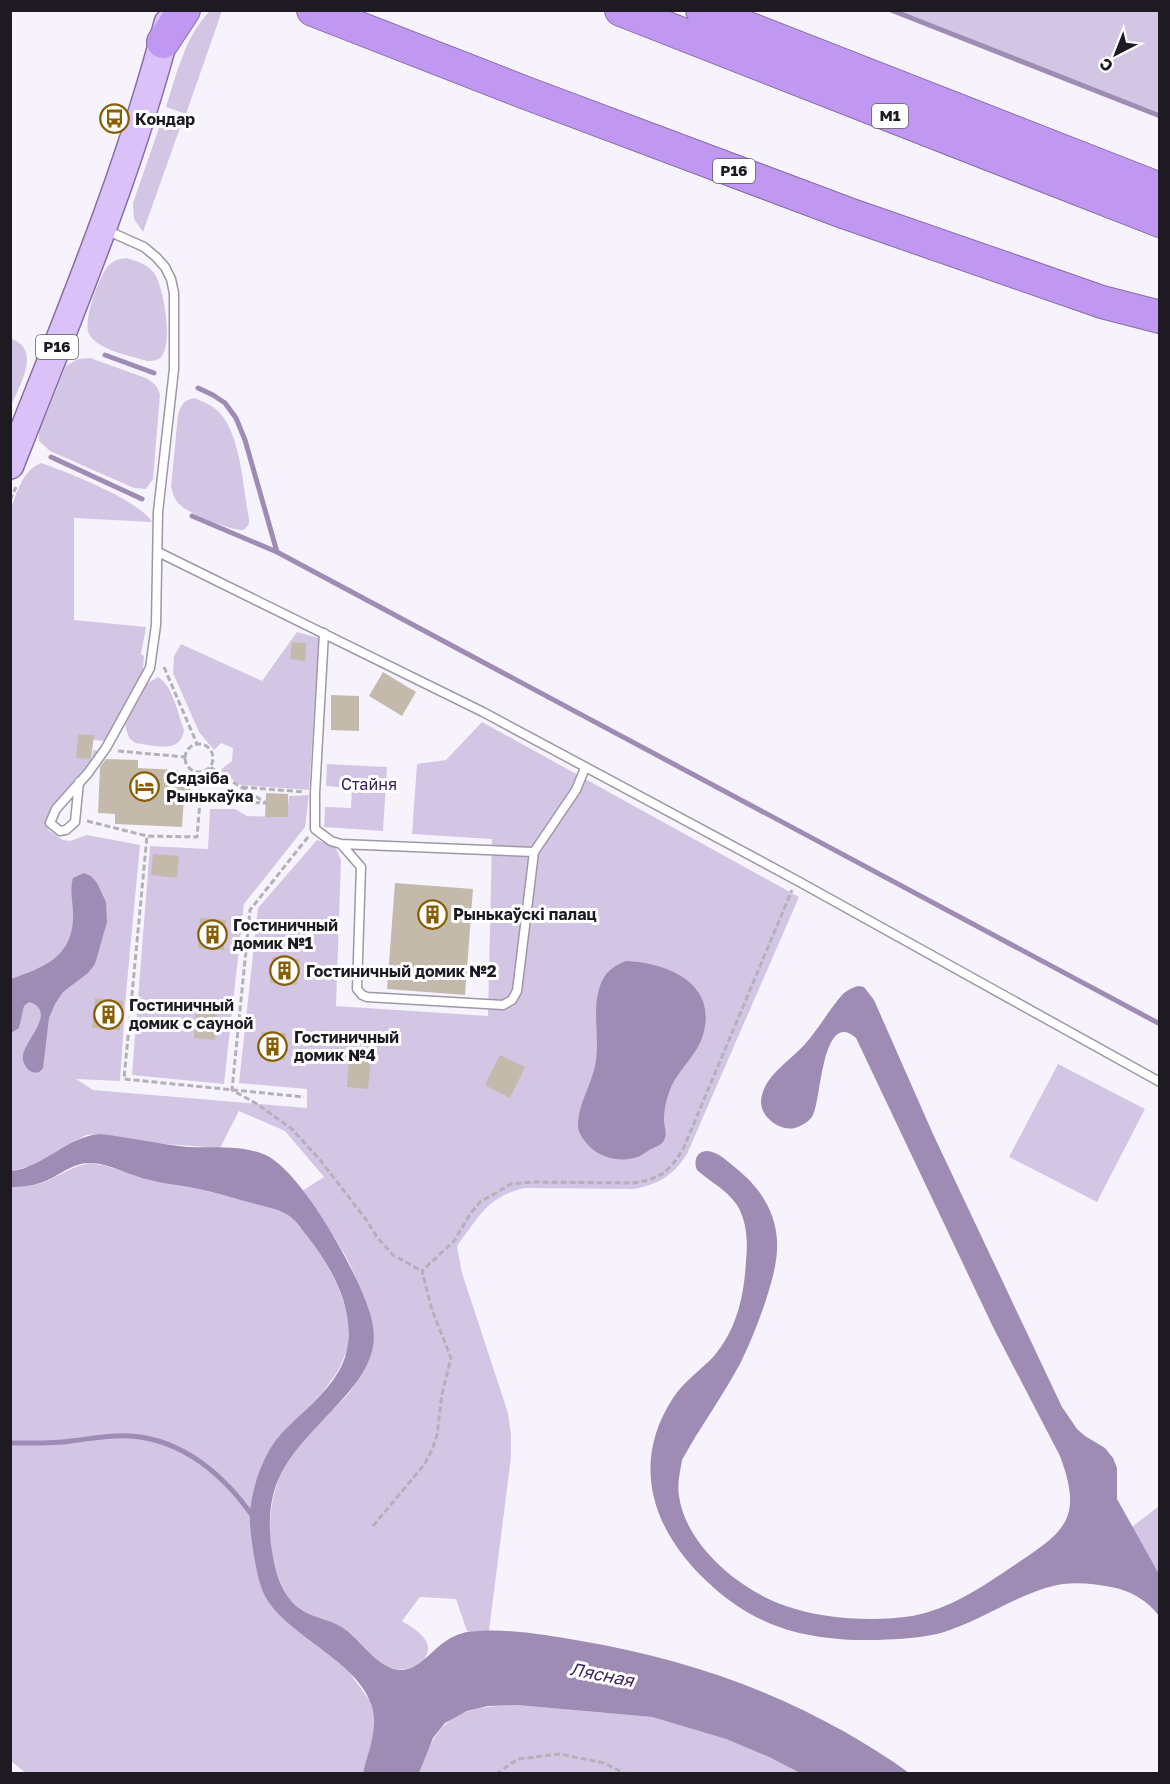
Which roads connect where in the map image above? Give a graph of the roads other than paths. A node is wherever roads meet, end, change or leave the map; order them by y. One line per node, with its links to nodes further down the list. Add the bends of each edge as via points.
1 (161, 10): 7 (highway, Р16)
2 (172, 10): 7 (main road, Р16)
3 (184, 10): 7 (highway, Р16)
4 (313, 10): 11 (highway, Р16, via 846,213 1102,302)
5 (621, 10): 9 (highway, М1)
6 (702, 10): 8 (highway, М1)
7 (164, 42): 10 (main road, Р16)
8 (1160, 189)
9 (1160, 221)
10 (103, 228): 12 (main road, Р16); 13 (lane, via 144,247 156,257 165,267 174,293 174,369 158,512)
11 (1160, 317)
12 (10, 465)
13 (158, 552): 14 (lane); 16 (lane, via 156,626 150,668 106,748)
14 (324, 633): 15 (lane); 17 (lane, via 315,829)
15 (585, 768): 18 (lane, via 576,790); 19 (lane)
16 (80, 782): 16 (lane, via 56,809 50,823 60,831 72,826 77,817)
17 (341, 844): 18 (lane); 18 (lane, via 361,867 357,989 362,995 503,1005 517,991)
18 (534, 852)
19 (1160, 1082)

